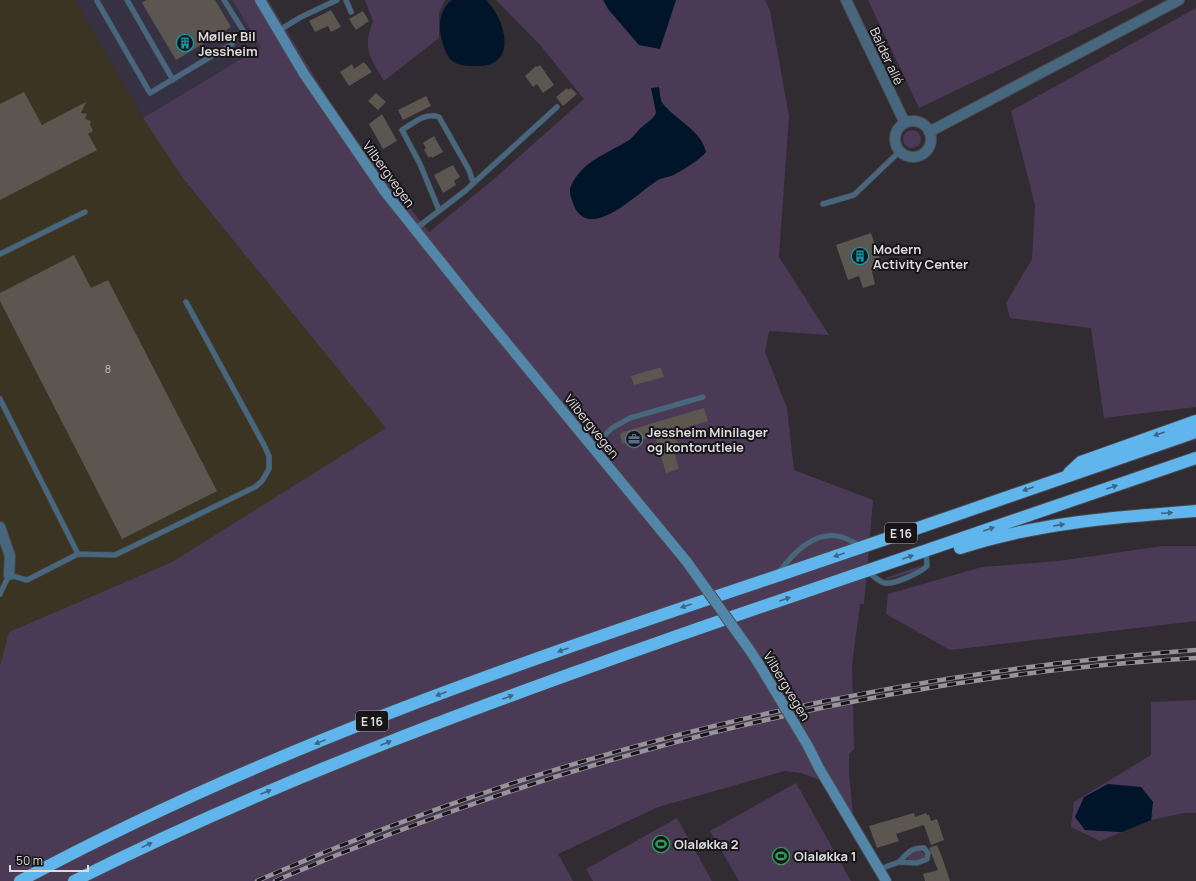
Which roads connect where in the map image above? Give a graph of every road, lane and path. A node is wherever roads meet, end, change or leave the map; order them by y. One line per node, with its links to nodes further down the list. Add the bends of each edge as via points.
1 (97, 0): 13 (lane, via 150,94)
2 (127, 0): 13 (lane)
3 (224, 0): 11 (lane)
4 (260, 0): 10 (main road, Vilbergvegen)
5 (337, 0): 10 (lane)
6 (346, 0): 9 (lane)
7 (846, 0): 15 (street, Balder allé)
8 (1179, 0): 16 (street)
9 (352, 12)
10 (278, 31): 22 (main road, Vilbergvegen, via 335,121)
11 (249, 40)
12 (232, 44): 13 (lane)
13 (173, 80)
14 (557, 107): 18 (lane)
15 (905, 123): 16 (street, via 916,122 926,127); 17 (street, via 900,126 895,136 896,147)
16 (929, 132): 17 (street, via 930,143 925,152 909,157)
17 (900, 152): 19 (lane, via 854,195)
18 (473, 182): 20 (lane); 20 (lane, via 469,170 439,117 432,114 402,130 420,164)
19 (823, 204)
20 (439, 210): 22 (lane)
21 (85, 212): 23 (lane)
22 (414, 230): 29 (main road, Vilbergvegen)
23 (0, 254)
24 (186, 302): 36 (lane, via 264,444 270,460 266,476 249,490 115,555)
25 (703, 397): 29 (lane, via 626,420 612,428)
26 (0, 399): 36 (lane)
27 (1196, 421): 31 (highway, E 16, one-way to 31, via 1081,462)
28 (1196, 432): 31 (highway, E 16)
29 (593, 447): 42 (main road, Vilbergvegen, bridge, via 687,562 751,652)
30 (1196, 458): 35 (highway, E 16, one-way to 30)
31 (1065, 477): 34 (highway, E 16, one-way to 34)
32 (1196, 511): 35 (highway, E 16, one-way to 32, via 942,554 1003,536 1076,523)
33 (0, 527): 38 (street, via 10,556)
34 (862, 546): 39 (highway, E 16, one-way to 39); 39 (lane, via 842,537 825,537 797,550)
35 (926, 551): 37 (highway, E 16, one-way to 35); 37 (lane, via 927,566 922,571 889,583 882,582)
36 (78, 554): 38 (lane, via 27,580)
37 (867, 571): 44 (highway, E 16, one-way to 37, via 201,820 374,748 582,669)
38 (9, 575): 40 (lane)
39 (776, 576): 43 (highway, E 16, one-way to 43, via 524,664 359,726 190,798 97,841)
40 (0, 594)
41 (899, 862): 41 (lane, via 920,863 927,859 928,853 924,848 916,847); 42 (lane)
42 (880, 869): 45 (main road, Vilbergvegen)
43 (20, 881)
44 (74, 881)
45 (886, 881)

